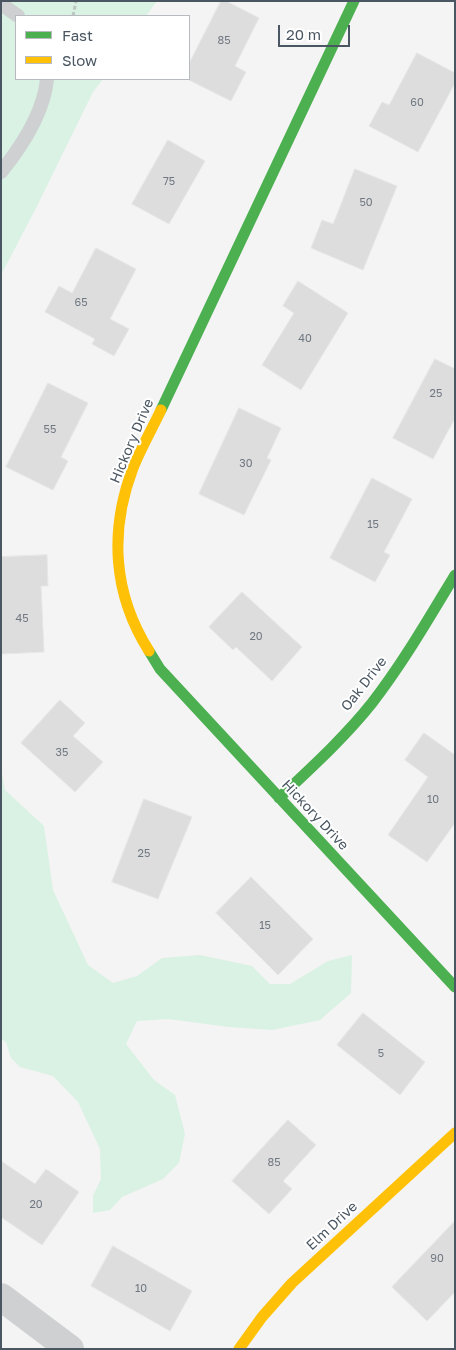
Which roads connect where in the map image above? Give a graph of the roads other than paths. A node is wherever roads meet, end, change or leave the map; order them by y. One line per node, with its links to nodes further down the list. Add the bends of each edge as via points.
1 (354, 1): 7 (street, Hickory Drive, via 133,469 121,508 116,548 119,583 132,621 160,669)
2 (1, 4): 3 (lane)
3 (17, 15)
4 (47, 80): 5 (lane, via 34,121)
5 (1, 172)
6 (455, 575): 7 (street, Oak Drive, via 372,703)
7 (279, 798): 8 (street, Hickory Drive)
8 (455, 987)
9 (455, 1133): 12 (street, Elm Drive, via 292,1283)
10 (1, 1297): 11 (street)
11 (70, 1349)
12 (239, 1349)

